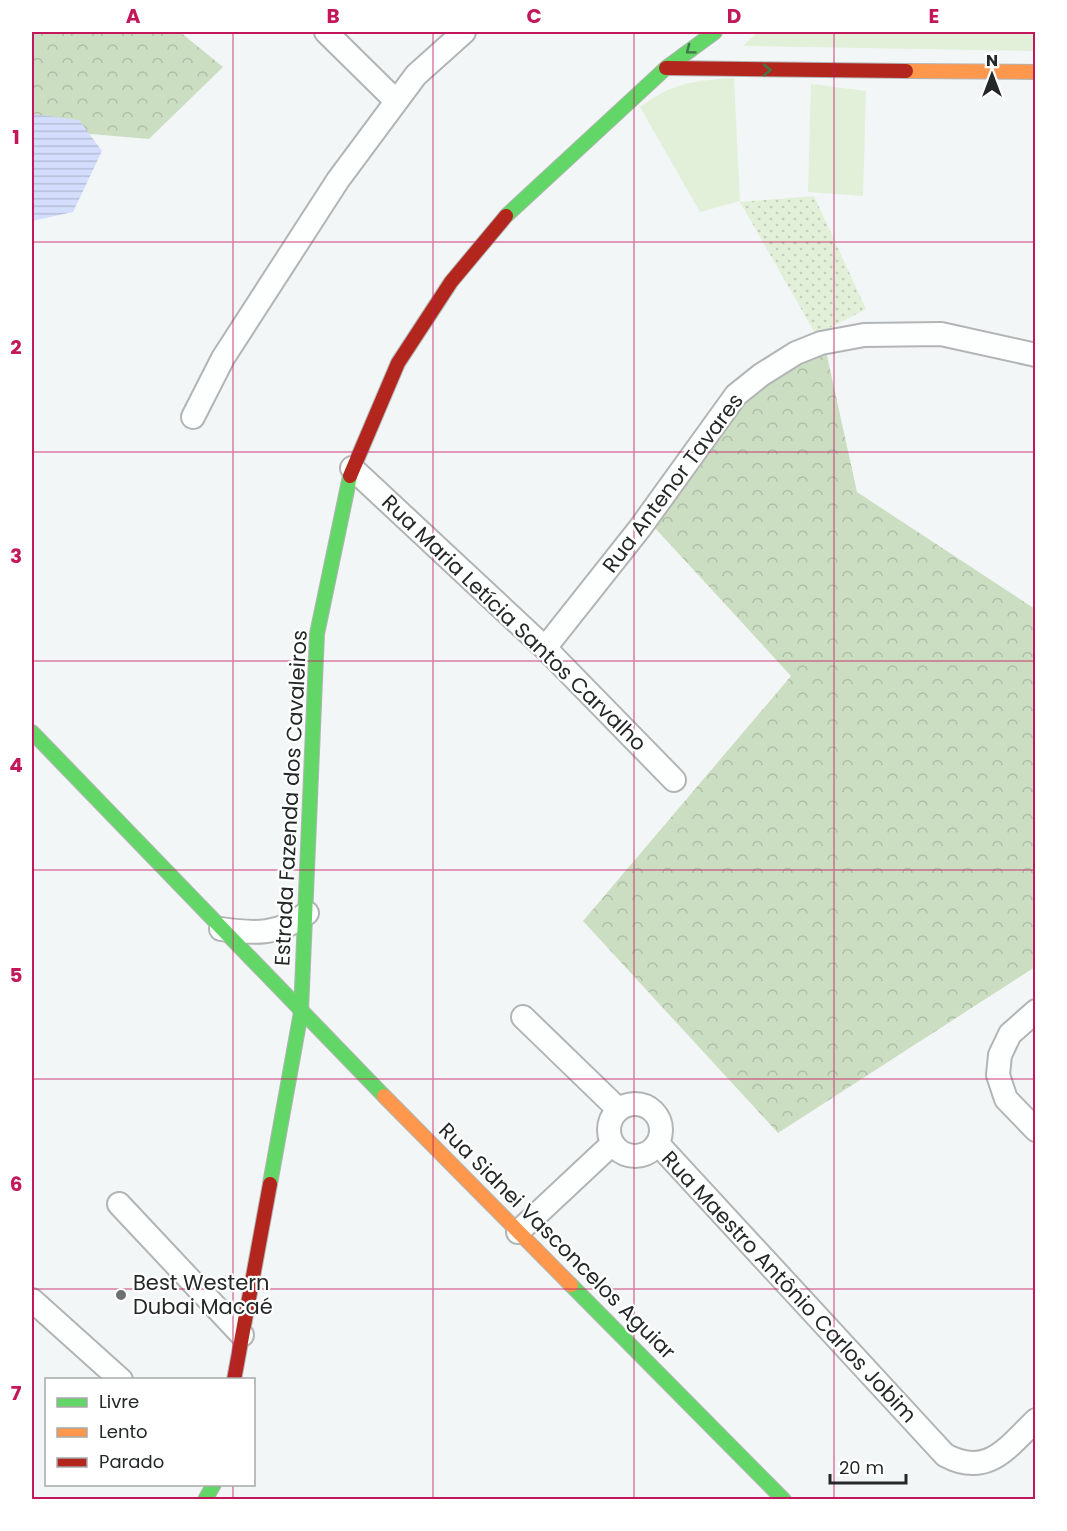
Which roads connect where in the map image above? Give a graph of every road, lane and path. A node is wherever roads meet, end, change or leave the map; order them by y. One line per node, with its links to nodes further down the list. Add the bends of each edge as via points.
1 (326, 32): 7 (street)
2 (464, 32): 7 (street, via 416,75)
3 (716, 32): 4 (main road, Estrada Fazenda dos Cavaleiros, one-way to 4); 5 (main road, via 712,52 718,61)
4 (666, 68): 5 (main road); 10 (main road, Estrada Fazenda dos Cavaleiros, via 503,219 451,282 398,363)
5 (735, 70): 6 (main road, one-way to 6)
6 (1035, 72)
7 (396, 101): 9 (street, via 338,180 224,358)
8 (1035, 355): 11 (street, Rua Antenor Tavares, via 941,334 864,335 822,343 796,353 736,396 640,528)
9 (193, 417)
10 (352, 468): 11 (street, Rua Maria Letícia Santos Carvalho); 14 (main road, Estrada Fazenda dos Cavaleiros, via 317,634)
11 (545, 648): 13 (street, Rua Maria Letícia Santos Carvalho)
12 (32, 732): 15 (main road, Rua Sidnei Vasconcelos Aguiar)
13 (674, 780)
14 (307, 913): 15 (street, via 264,934); 17 (main road, Estrada Fazenda dos Cavaleiros)
15 (221, 929): 17 (main road, Rua Sidnei Vasconcelos Aguiar)
16 (1035, 1011): 20 (street, via 1010,1034 1000,1056 998,1075 1006,1099)
17 (301, 1012): 24 (main road, Rua Sidnei Vasconcelos Aguiar); 26 (main road, Estrada Fazenda dos Cavaleiros)
18 (523, 1017): 19 (street)
19 (618, 1109): 21 (street, via 609,1125); 22 (street, via 632,1104 646,1106 658,1115 662,1129)
20 (1035, 1130)
21 (612, 1144): 22 (street, via 622,1153 635,1156 648,1153); 24 (street)
22 (658, 1144): 29 (street, Rua Maestro Antônio Carlos Jobim, via 945,1455 959,1463 985,1462 995,1458)
23 (119, 1204): 26 (street)
24 (518, 1232): 32 (main road, Rua Sidnei Vasconcelos Aguiar)
25 (32, 1300): 27 (street)
26 (242, 1335): 28 (main road, Estrada Fazenda dos Cavaleiros)
27 (119, 1378)
28 (234, 1378)
29 (1035, 1420)
30 (215, 1486): 31 (main road)
31 (206, 1500)
32 (784, 1500)

